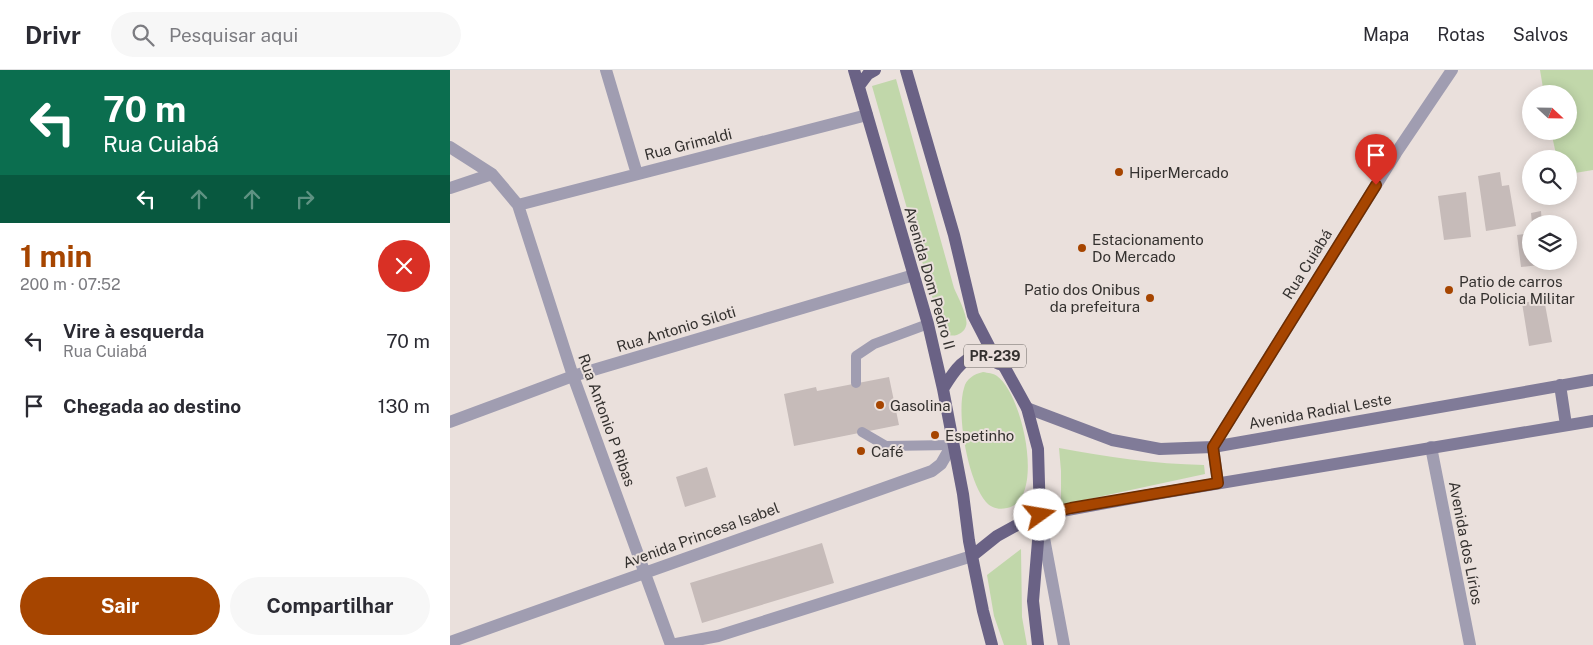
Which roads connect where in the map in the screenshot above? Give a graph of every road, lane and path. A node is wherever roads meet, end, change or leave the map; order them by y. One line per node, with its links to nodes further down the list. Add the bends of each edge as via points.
1 (606, 70): 10 (street)
2 (854, 70): 6 (main road, Avenida Dom Pedro II)
3 (875, 70): 6 (main road)
4 (906, 70): 15 (main road, PR-239, via 974,315 991,350)
5 (1452, 70): 27 (street, Rua Cuiabá, via 1396,153)
6 (859, 86): 7 (main road, Avenida Dom Pedro II)
7 (867, 114): 10 (street, Rua Grimaldi); 13 (main road, Avenida Dom Pedro II)
8 (450, 148): 9 (street)
9 (492, 174): 11 (street); 12 (street)
10 (637, 174): 12 (street, Rua Grimaldi)
11 (450, 188)
12 (518, 204): 16 (street, Rua Antonio P Ribas)
13 (914, 275): 14 (main road, Avenida Dom Pedro II); 16 (street, Rua Antonio Siloti)
14 (928, 324): 18 (lane, via 874,344 856,356); 20 (main road, Avenida Dom Pedro II)
15 (1005, 368): 20 (main road, via 987,357 972,356 952,373); 21 (main road, PR-239)
16 (573, 376): 23 (street, Rua Antonio Siloti); 32 (street, Rua Antonio P Ribas)
17 (1593, 380): 19 (main road, Avenida Radial Leste)
18 (856, 383)
19 (1560, 385): 24 (main road); 27 (main road, Avenida Radial Leste)
20 (943, 389): 26 (main road, Avenida Dom Pedro II)
21 (1027, 408): 27 (main road, Avenida Radial Leste, via 1112,440 1160,450); 30 (main road, PR-239, via 1038,449)
22 (1593, 421): 24 (main road)
23 (450, 422)
24 (1566, 425): 28 (main road)
25 (862, 432): 26 (lane, via 886,446)
26 (952, 445): 31 (main road, Avenida Dom Pedro II); 32 (street, Avenida Princesa Isabel, via 941,464 932,470)
27 (1213, 447): 29 (street)
28 (1431, 448): 29 (main road); 39 (street, Avenida dos Lírios)
29 (1218, 483): 30 (main road)
30 (1040, 515): 31 (main road, via 997,536); 37 (main road, PR-239, via 1033,602); 38 (street)
31 (972, 556): 33 (street); 36 (main road, Avenida Dom Pedro II)
32 (645, 573): 34 (street, Avenida Princesa Isabel); 35 (street, Rua Antonio P Ribas)
33 (720, 641): 35 (street)
34 (450, 642)
35 (671, 645)
36 (992, 645)
37 (1038, 645)
38 (1064, 645)
39 (1470, 645)

